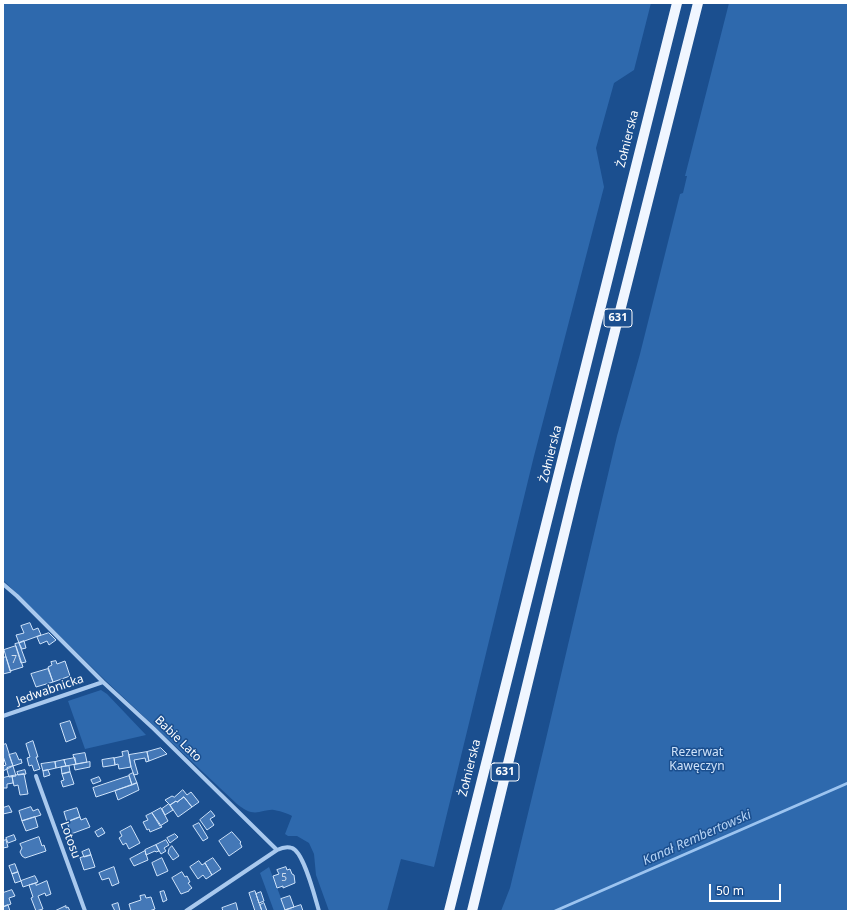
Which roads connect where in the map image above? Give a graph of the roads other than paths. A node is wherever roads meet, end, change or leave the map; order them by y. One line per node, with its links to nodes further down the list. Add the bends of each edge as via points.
1 (677, 3): 11 (main road, Żołnierska / 631)
2 (698, 3): 12 (main road, 631)
3 (3, 584): 4 (street, Babie Lato)
4 (103, 682): 5 (street, Jedwabnicka); 7 (street, Babie Lato)
5 (3, 716)
6 (36, 776): 8 (street, Lotosu)
7 (276, 850): 9 (street); 10 (street, via 291,848 301,858)
8 (85, 911)
9 (186, 911)
10 (319, 911)
11 (449, 911)
12 (472, 911)

